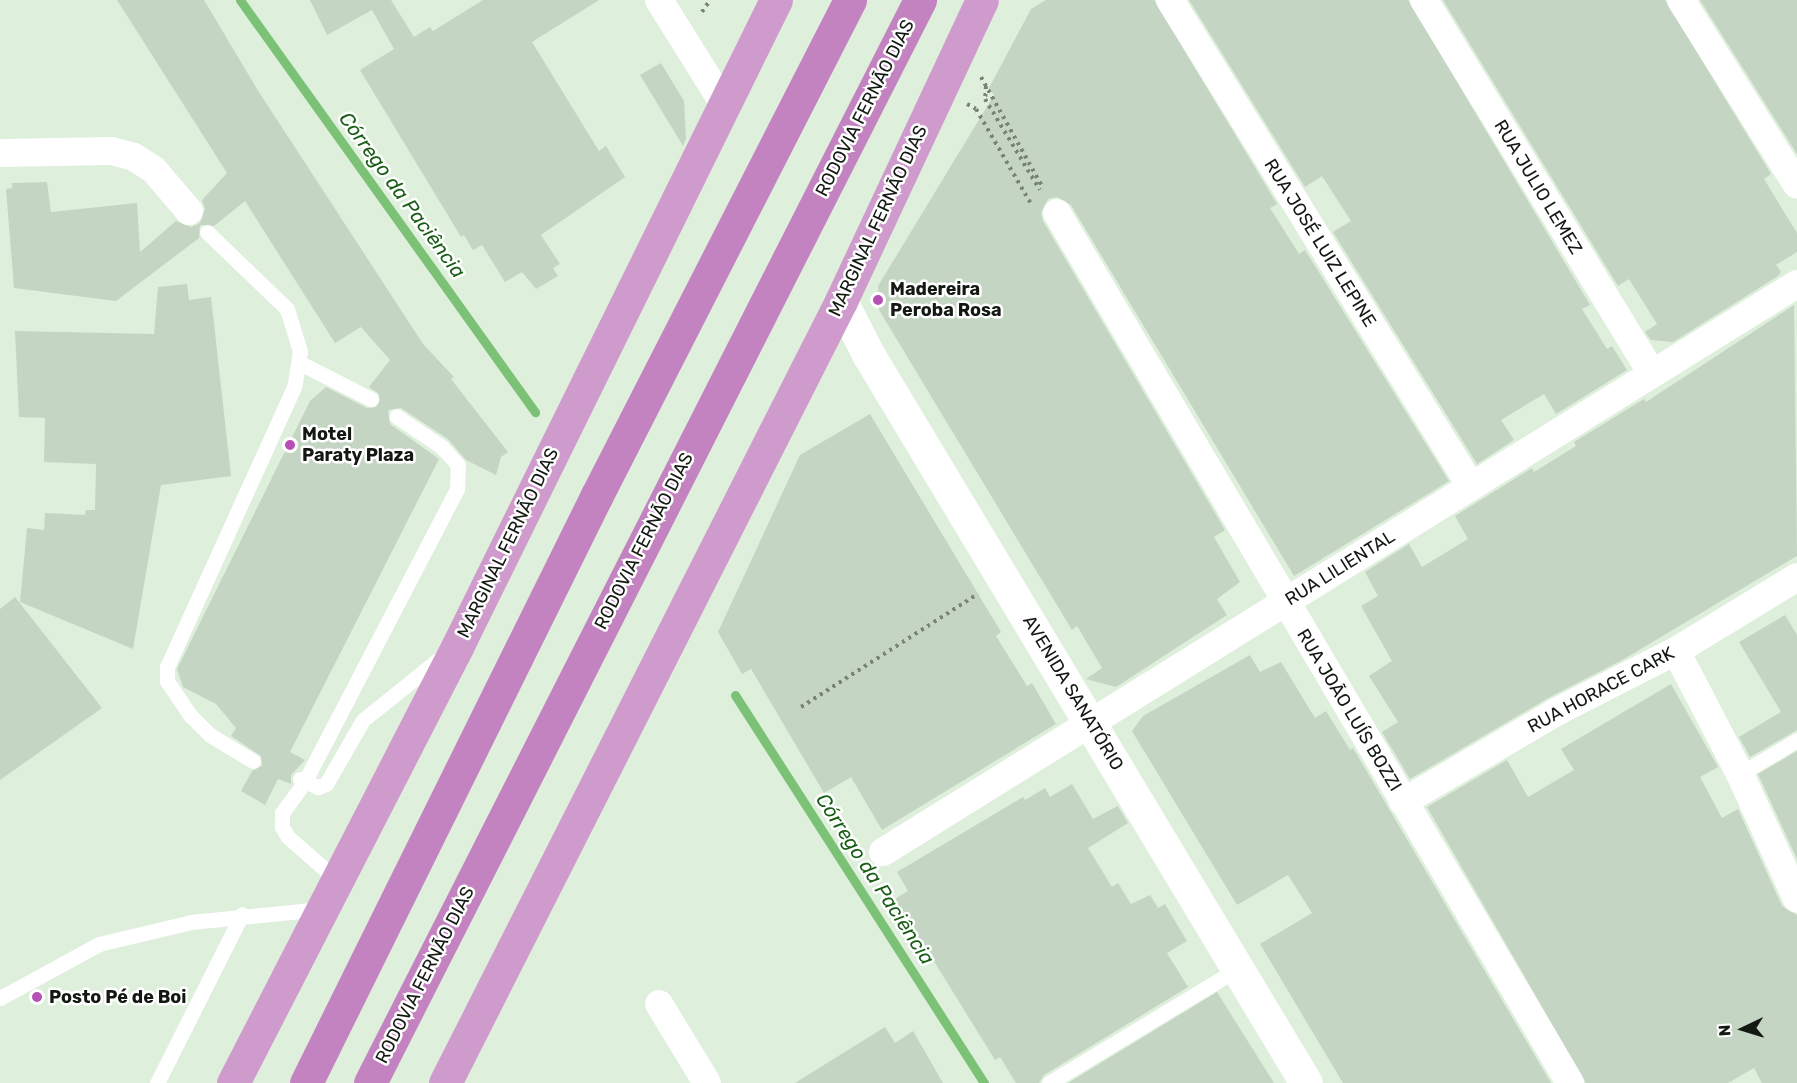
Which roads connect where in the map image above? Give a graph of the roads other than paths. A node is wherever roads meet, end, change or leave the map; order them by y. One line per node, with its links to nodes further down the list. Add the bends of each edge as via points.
1 (659, 0): 9 (street)
2 (776, 0): 9 (highway, MARGINAL FERNÃO DIAS)
3 (850, 0): 42 (highway, via 597,495)
4 (920, 0): 43 (highway, RODOVIA FERNÃO DIAS)
5 (982, 0): 15 (highway, MARGINAL FERNÃO DIAS)
6 (1170, 0): 20 (street, RUA JOSÉ LUIZ LEPINE)
7 (1424, 0): 17 (street, RUA JULIO LEMEZ)
8 (1681, 0): 11 (street)
9 (724, 104): 23 (highway, MARGINAL FERNÃO DIAS)
10 (0, 153): 13 (street, via 112,151 134,157 154,170)
11 (1797, 185)
12 (1046, 203): 22 (street, RUA JOÃO LUÍS BOZZI)
13 (198, 221): 16 (lane, via 287,309 298,333)
14 (1797, 284): 17 (street, RUA LILIENTAL)
15 (841, 301): 25 (street, AVENIDA SANATÓRIO, via 868,354); 44 (highway, MARGINAL FERNÃO DIAS)
16 (300, 363): 18 (lane); 27 (lane, via 294,387 167,667 167,681 190,714 210,735)
17 (1652, 374): 20 (street, RUA LILIENTAL)
18 (371, 399)
19 (396, 416): 29 (lane, via 442,447 458,465 457,489)
20 (1471, 486): 22 (street, RUA LILIENTAL)
21 (1797, 577): 24 (street, RUA HORACE CARK)
22 (1285, 602): 25 (street, RUA LILIENTAL); 30 (street, RUA JOÃO LUÍS BOZZI)
23 (458, 645): 29 (lane, via 363,720 326,784 318,787); 32 (highway, MARGINAL FERNÃO DIAS)
24 (1676, 651): 28 (street); 30 (street, RUA HORACE CARK, via 1558,711)
25 (1091, 722): 31 (street, RUA LILIENTAL); 36 (street, AVENIDA SANATÓRIO)
26 (1797, 740): 28 (lane)
27 (253, 761)
28 (1740, 774): 33 (street)
29 (303, 780): 32 (lane, via 282,813 282,827)
30 (1403, 802): 47 (street, RUA JOÃO LUÍS BOZZI)
31 (883, 852)
32 (336, 879): 34 (highway, MARGINAL FERNÃO DIAS)
33 (1797, 899)
34 (321, 909): 35 (lane); 41 (highway, MARGINAL FERNÃO DIAS)
35 (242, 914): 37 (lane, via 99,944); 40 (lane)
36 (1237, 969): 39 (street, AVENIDA SANATÓRIO); 46 (lane)
37 (0, 998)
38 (660, 1004): 45 (street)
39 (1298, 1080)
40 (157, 1083)
41 (233, 1083)
42 (306, 1083)
43 (370, 1083)
44 (445, 1083)
45 (707, 1083)
46 (1049, 1083)
47 (1570, 1083)

